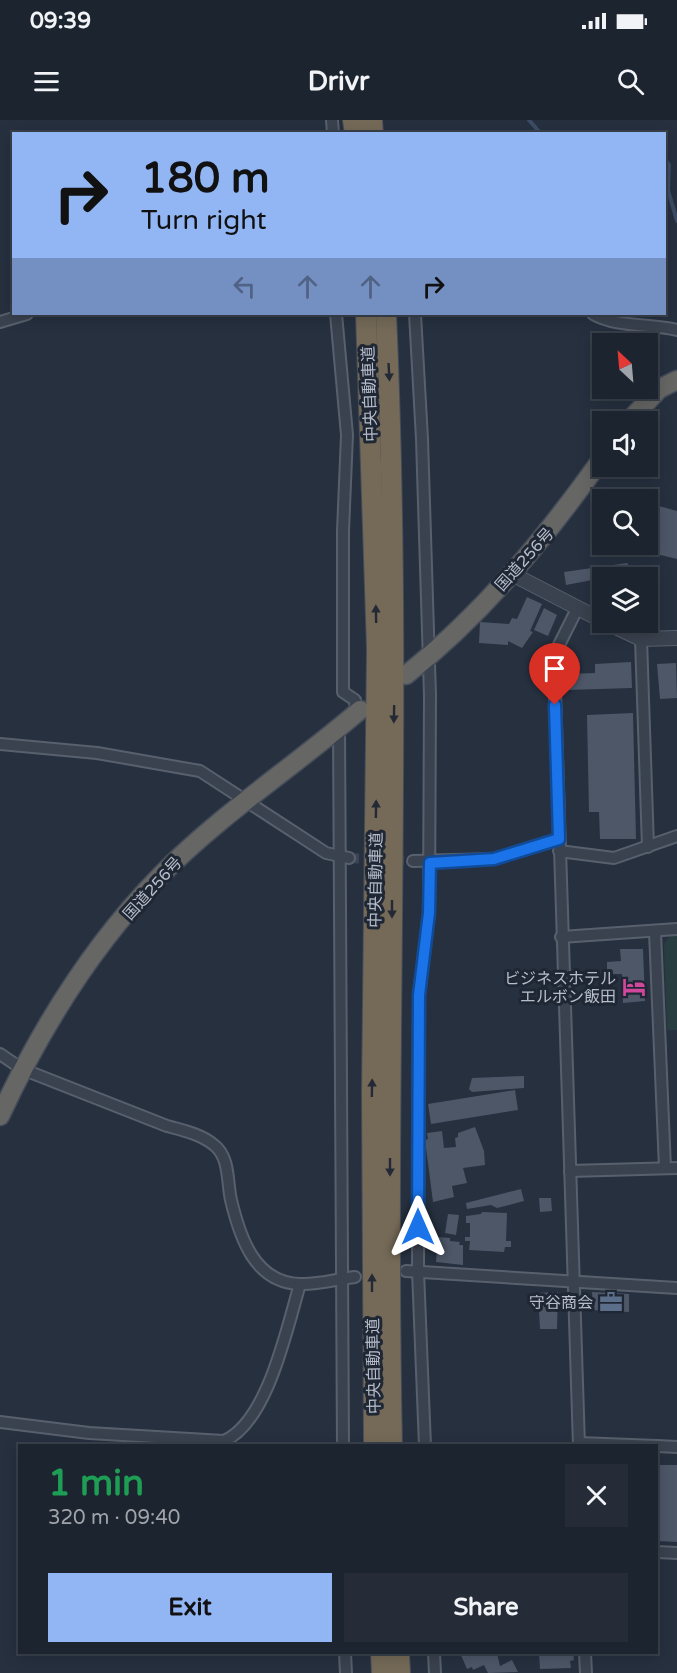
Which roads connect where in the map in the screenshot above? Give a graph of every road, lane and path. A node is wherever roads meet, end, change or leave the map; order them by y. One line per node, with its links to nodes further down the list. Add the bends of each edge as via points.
1 (24, 315): 7 (street)
2 (336, 315): 20 (street, via 347,435 343,692 355,700)
3 (366, 315): 49 (highway, 中央自動車道, one-way to 3, via 372,1093 377,649)
4 (386, 315): 50 (highway, 中央自動車道, one-way to 50, via 395,646 389,1298)
5 (415, 315): 18 (street)
6 (596, 315): 8 (street, via 611,321)
7 (0, 322)
8 (677, 330)
9 (677, 380): 10 (highway, via 659,389)
10 (638, 411)
11 (592, 472): 12 (highway, 国道256号)
12 (512, 574): 13 (street); 18 (highway, 国道256号)
13 (577, 609): 14 (street); 25 (street, via 554,660)
14 (592, 616)
15 (628, 633): 17 (street)
16 (677, 638): 17 (street)
17 (641, 639): 26 (street)
18 (428, 657): 19 (highway, 国道256号); 30 (street)
19 (406, 675)
20 (358, 712): 21 (highway, 国道256号)
21 (339, 728): 23 (highway, 国道256号); 28 (street)
22 (0, 744): 23 (street, via 97,753 200,771)
23 (247, 800): 28 (street, via 326,853); 35 (highway, 国道256号, via 186,851 131,909 81,976)
24 (677, 836): 26 (street)
25 (559, 839): 27 (street); 30 (street, via 494,859)
26 (648, 847): 27 (street, via 614,858)
27 (559, 851): 33 (street)
28 (344, 857): 43 (street)
29 (413, 861): 30 (street)
30 (430, 863): 41 (street, via 429,913 419,995)
31 (677, 929): 32 (street)
32 (655, 932): 33 (street); 37 (street)
33 (561, 937): 39 (street)
34 (0, 1054): 35 (street)
35 (22, 1069): 36 (highway, 国道256号); 45 (street, via 215,1145 226,1164 231,1201 254,1263 272,1278)
36 (0, 1116)
37 (665, 1168): 38 (street); 39 (street)
38 (677, 1168)
39 (570, 1171): 44 (street)
40 (406, 1271): 41 (street)
41 (418, 1271): 44 (street); 51 (street)
42 (355, 1277): 43 (street)
43 (341, 1278): 45 (street); 48 (street)
44 (572, 1280): 46 (street); 52 (street)
45 (300, 1284): 47 (street, via 282,1351 254,1413 234,1437 224,1441 147,1437)
46 (677, 1288)
47 (0, 1422)
48 (343, 1444)
49 (374, 1444)
50 (392, 1444)
51 (425, 1444)
52 (579, 1444)
53 (658, 1446): 54 (street)
54 (677, 1447)
55 (658, 1552): 56 (street)
56 (677, 1552)
57 (345, 1654): 62 (street)
58 (381, 1654): 63 (highway)
59 (399, 1654): 64 (highway)
60 (434, 1654): 65 (street)
61 (585, 1654): 66 (street)
62 (346, 1673)
63 (382, 1673)
64 (400, 1673)
65 (435, 1673)
66 (586, 1673)

